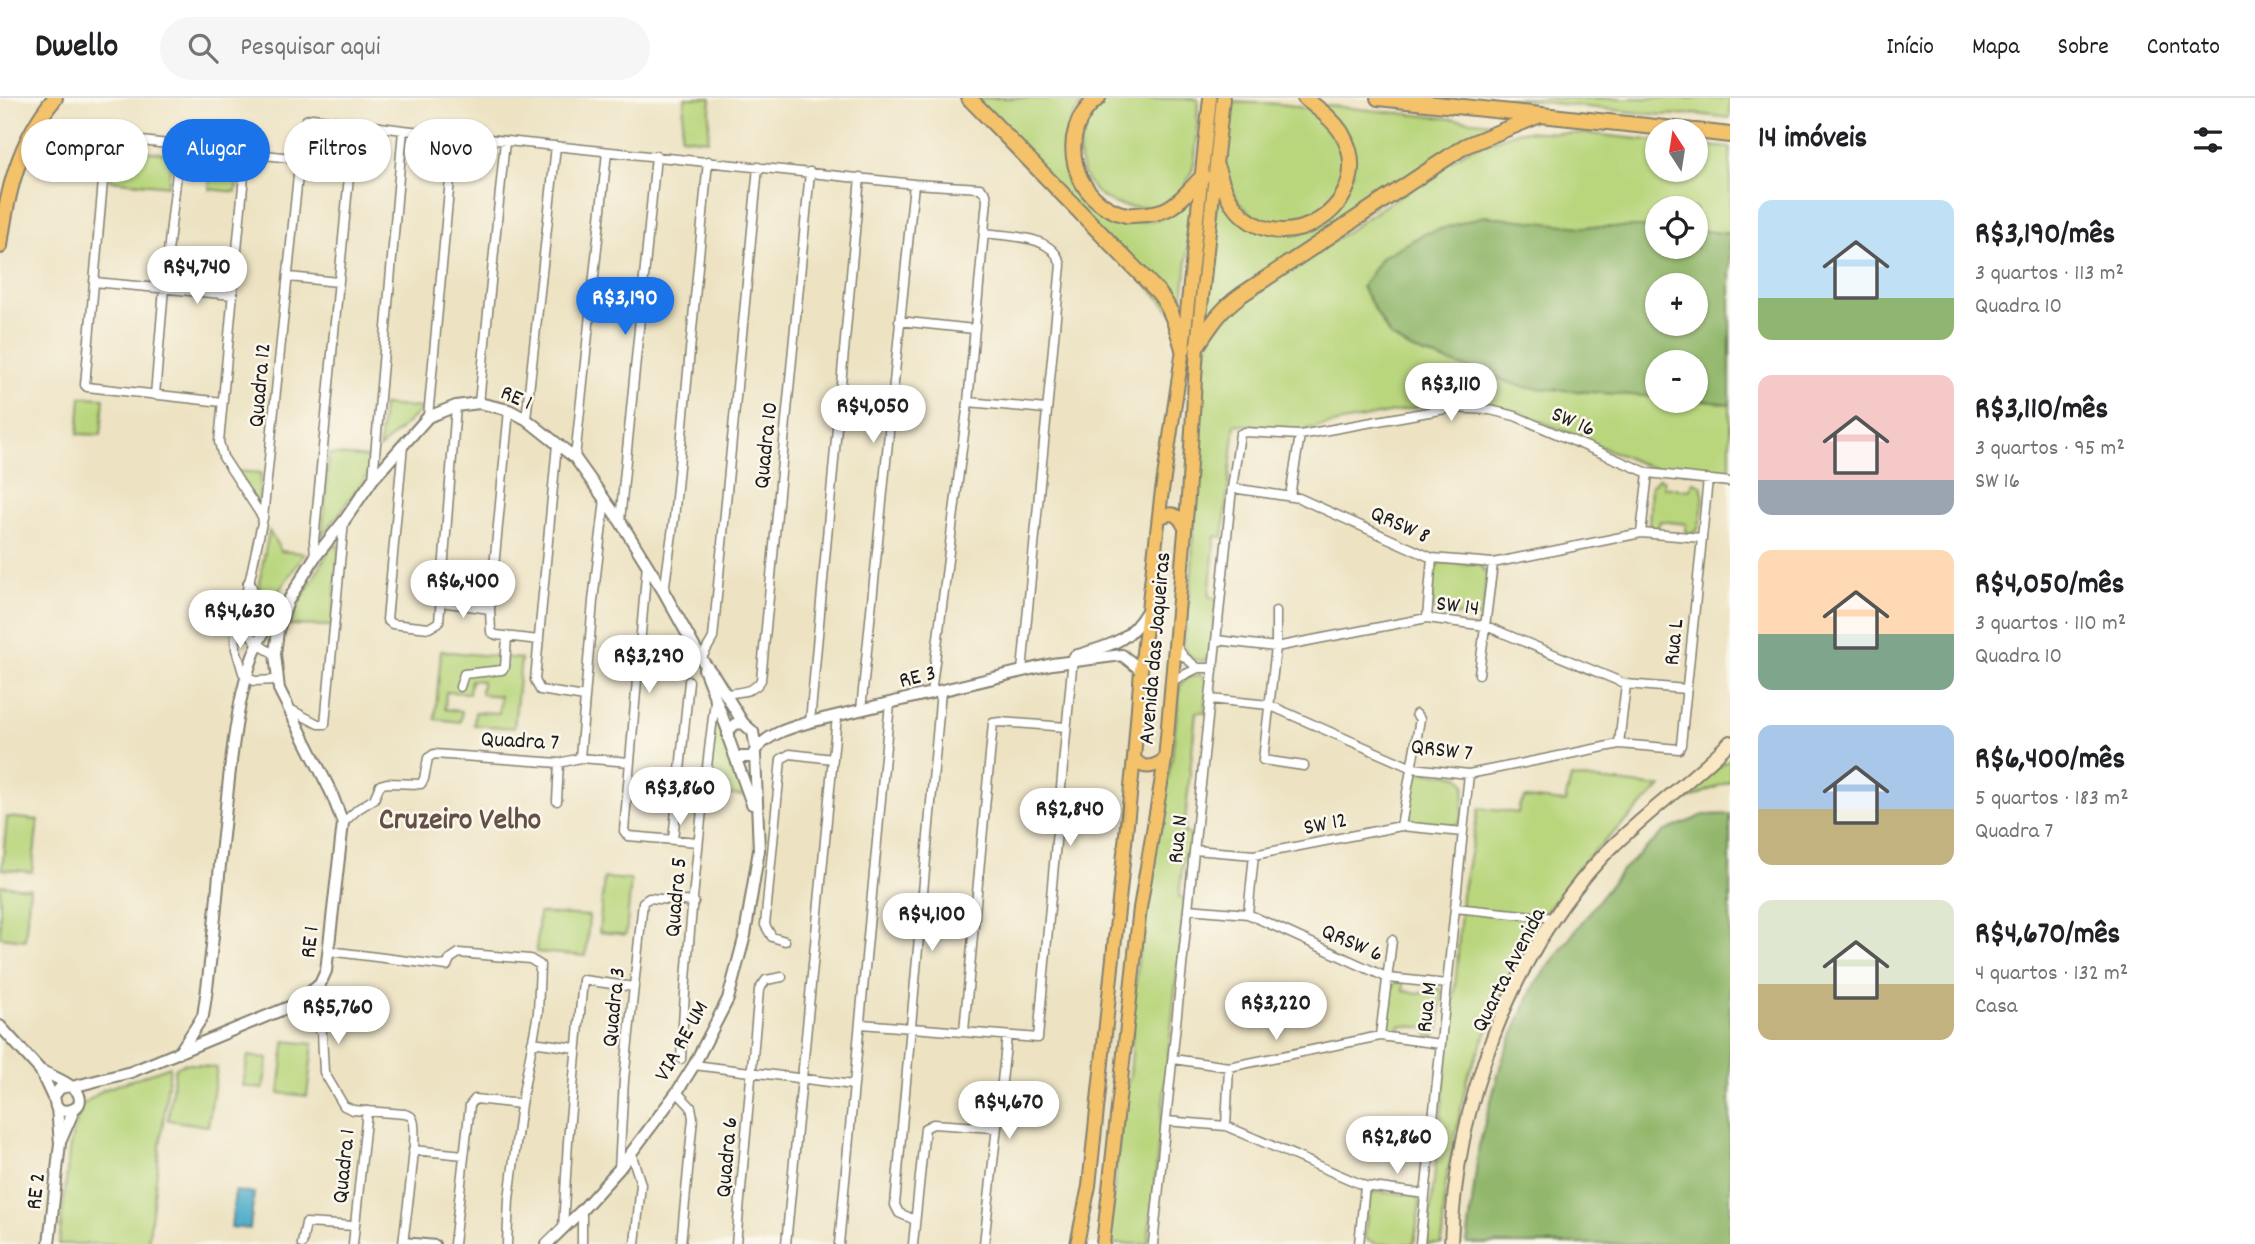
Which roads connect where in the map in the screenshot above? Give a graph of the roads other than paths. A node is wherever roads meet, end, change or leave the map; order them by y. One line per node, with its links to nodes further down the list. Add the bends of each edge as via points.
1 (55, 98): 33 (highway, via 21,151)
2 (969, 98): 41 (highway, via 1158,292)
3 (1098, 98): 24 (highway, via 1080,118 1073,151 1082,184 1100,203 1129,216 1158,212 1171,207)
4 (1210, 98): 24 (main road)
5 (1223, 98): 22 (main road)
6 (1305, 98): 22 (highway, via 1340,131 1350,161 1344,195 1323,219 1289,231 1257,225 1233,205)
7 (1378, 98): 8 (highway)
8 (1538, 116): 9 (highway); 41 (highway, via 1465,146 1241,295)
9 (1645, 126)
10 (391, 129): 11 (street)
11 (403, 130): 57 (street)
12 (1708, 132): 13 (highway)
13 (1730, 135)
14 (497, 140): 15 (street)
15 (505, 141): 17 (street); 45 (street)
16 (162, 144): 35 (street, Quadra 12, via 124,139 106,146)
17 (556, 146): 18 (street); 50 (street)
18 (607, 152): 19 (street); 55 (street)
19 (656, 156): 20 (street); 66 (street)
20 (708, 161): 21 (street); 75 (street)
21 (758, 167): 23 (street); 91 (street, Quadra 10, via 713,638)
22 (1217, 168): 41 (main road)
23 (810, 172): 25 (street); 106 (street, Quadra 10, via 761,680 750,690)
24 (1203, 176): 41 (main road)
25 (860, 177): 31 (street); 115 (street)
26 (176, 182): 37 (street)
27 (243, 182): 38 (street, Quadra 12)
28 (298, 182): 34 (street, Quadra 12)
29 (348, 182): 36 (street)
30 (450, 182): 49 (street)
31 (914, 184): 32 (street, via 980,188 987,200); 39 (street)
32 (984, 233): 40 (street); 47 (street, via 1039,241 1060,261)
33 (0, 246)
34 (289, 277): 36 (street); 63 (street, Quadra 12)
35 (94, 282): 37 (street); 42 (street, Quadra 12, via 85,385)
36 (338, 282): 70 (street)
37 (164, 288): 38 (street); 42 (street)
38 (233, 295): 43 (street, Quadra 12)
39 (900, 321): 40 (street); 112 (street)
40 (974, 330): 44 (street)
41 (1190, 348): 64 (main road, Avenida das Jaqueiras); 67 (main road, Avenida das Jaqueiras)
42 (155, 395): 43 (street, Quadra 12)
43 (222, 402): 63 (street, Quadra 12, via 220,452)
44 (968, 402): 47 (street); 105 (street)
45 (479, 403): 46 (street, RE 1); 48 (street, RE 1)
46 (456, 406): 49 (street, RE 1); 77 (street)
47 (1046, 409): 96 (street)
48 (509, 410): 50 (street, RE 1); 79 (street)
49 (428, 417): 53 (street, RE 1)
50 (526, 418): 54 (street, RE 1)
51 (1300, 435): 52 (street, SW 16, via 1245,432); 56 (street, SW 16, via 1451,408 1490,410 1515,416); 61 (street)
52 (1239, 437): 60 (street, Rua N)
53 (403, 444): 57 (street, RE 1); 77 (street, via 388,622 429,628 439,622)
54 (557, 444): 55 (street, RE 1); 85 (street)
55 (575, 458): 62 (street, RE 1)
56 (1648, 473): 58 (street, SW 16); 68 (street)
57 (373, 479): 65 (street, RE 1)
58 (1708, 479): 59 (street, SW 16); 69 (street, Rua L)
59 (1730, 482)
60 (1232, 488): 61 (street, QRSW 8); 86 (street, Rua N)
61 (1290, 496): 71 (street, QRSW 8)
62 (605, 499): 66 (street, RE 1); 107 (street, Quadra 7)
63 (263, 518): 74 (street)
64 (1159, 518): 67 (main road, via 1174,514); 78 (main road, Avenida das Jaqueiras)
65 (344, 521): 70 (street, RE 1); 116 (street, via 325,724)
66 (620, 521): 73 (street, RE 1)
67 (1184, 526): 87 (main road, Avenida das Jaqueiras)
68 (1641, 533): 69 (street, QRSW 8); 72 (street, QRSW 8)
69 (1702, 538): 104 (street, Rua L)
70 (315, 556): 76 (street, RE 1)
71 (1432, 558): 72 (street, QRSW 8); 82 (street)
72 (1493, 563): 83 (street)
73 (647, 564): 75 (street, RE 1); 131 (street)
74 (247, 587): 80 (street, via 264,608); 88 (street, via 245,623); 98 (street, via 235,628 236,649)
75 (664, 592): 91 (street, RE 1)
76 (288, 601): 80 (street, RE 1); 90 (street, RE 1)
77 (440, 602): 79 (street)
78 (1150, 606): 92 (street, RE 3, via 1132,633); 95 (main road, Avenida das Jaqueiras)
79 (490, 609): 84 (street, via 491,629)
80 (278, 610): 88 (street, RE 1)
81 (1276, 611): 89 (street)
82 (1427, 618): 83 (street, SW 14); 89 (street, SW 14)
83 (1486, 626): 97 (street); 102 (street, SW 14)
84 (507, 637): 85 (street); 103 (street, via 502,670 464,674)
85 (539, 640): 107 (street, via 536,687)
86 (1216, 640): 89 (street, SW 14); 94 (street, Rua N)
87 (1175, 642): 93 (street); 101 (main road, Avenida das Jaqueiras)
88 (258, 643): 90 (street); 98 (street, RE 1)
89 (1276, 647): 110 (street)
90 (275, 654): 99 (street, RE 1)
91 (702, 659): 106 (street, RE 1)
92 (1070, 660): 95 (street, RE 3, via 1122,655); 96 (street, RE 3); 118 (street)
93 (1198, 668): 94 (street); 101 (street)
94 (1213, 668): 108 (street, Rua N)
95 (1141, 670): 129 (main road, Avenida das Jaqueiras)
96 (1022, 671): 105 (street, RE 3)
97 (1479, 674)
98 (247, 678): 99 (street); 161 (street, RE 1, via 236,723)
99 (277, 680): 111 (street, RE 1)
100 (689, 681): 144 (street)
101 (1170, 682): 130 (main road, Avenida das Jaqueiras)
102 (1626, 684): 104 (street, SW 14); 123 (street)
103 (460, 687)
104 (1686, 689): 123 (street, Rua L, via 1679,749)
105 (936, 692): 109 (street, RE 3); 163 (street)
106 (720, 696): 117 (street, RE 1); 119 (street, RE 1); 145 (street, Quadra 5)
107 (585, 697): 127 (street, Quadra 7)
108 (1210, 699): 110 (street, QRSW 7); 146 (street, Rua N)
109 (890, 703): 112 (street, RE 3); 162 (street)
110 (1269, 705): 133 (street, via 1263,761); 134 (street, QRSW 7)
111 (287, 707): 116 (street); 121 (street, RE 1)
112 (861, 710): 114 (street, RE 3)
113 (1416, 714): 134 (street, via 1420,719)
114 (837, 716): 115 (street, RE 3); 128 (street)
115 (810, 722): 120 (street, RE 3)
116 (318, 724): 121 (street)
117 (746, 725): 119 (street, via 735,724); 120 (street, RE 3); 124 (street)
118 (1066, 727): 165 (street, via 993,723); 167 (street, via 1038,1038)
119 (728, 731): 126 (street)
120 (782, 731): 124 (street, RE 3)
121 (304, 740): 139 (street, RE 1)
122 (1730, 742): 135 (main road, Quarta Avenida)
123 (1619, 744): 136 (street, QRSW 7)
124 (755, 751): 126 (street, via 747,758); 140 (street, VIA RE UM)
125 (1730, 756): 135 (main road, Quarta Avenida)
126 (736, 757): 140 (street, VIA RE UM)
127 (580, 758): 131 (street); 132 (street, Quadra 7)
128 (833, 758): 154 (street, via 790,754 781,759 765,925 772,937); 180 (street)
129 (1134, 758): 130 (main road, via 1144,767); 218 (main road, Avenida das Jaqueiras, via 1089,1185)
130 (1164, 760): 219 (main road, Avenida das Jaqueiras, via 1140,908)
131 (630, 762): 144 (street, via 625,834)
132 (559, 763): 137 (street); 138 (street, Quadra 7, via 434,754 428,758 421,784 383,784 374,799)
133 (1304, 766)
134 (1412, 768): 136 (street, QRSW 7); 142 (street)
135 (1703, 769): 152 (main road, Quarta Avenida, via 1603,856)
136 (1469, 774): 143 (street, Rua M)
137 (556, 801)
138 (358, 809): 139 (street); 141 (street, Quadra 7)
139 (340, 811): 141 (street, RE 1)
140 (756, 816): 175 (street, VIA RE UM, via 759,850 746,935 727,999)
141 (343, 823): 155 (street, RE 1)
142 (1401, 826): 143 (street, SW 12); 147 (street, SW 12)
143 (1463, 832): 149 (street, Rua M)
144 (673, 840): 145 (street)
145 (698, 842): 148 (street, Quadra 5)
146 (1195, 849): 147 (street, SW 12); 150 (street, Rua N)
147 (1254, 855): 151 (street)
148 (694, 902): 159 (street, Quadra 3, via 645,900); 173 (street, Quadra 5)
149 (1455, 908): 152 (street); 158 (street, Rua M)
150 (1188, 909): 151 (street, QRSW 6); 174 (street, Rua N)
151 (1248, 914): 157 (street, QRSW 6)
152 (1554, 918): 223 (main road, Quarta Avenida, via 1509,1002 1479,1079 1456,1179)
153 (1392, 940): 157 (street)
154 (785, 941)
155 (328, 951): 160 (street, RE 1, via 320,984); 169 (street, via 447,966 459,953 537,962 541,970)
156 (782, 977): 178 (street, Quadra 6, via 766,980 759,990)
157 (1388, 978): 158 (street, QRSW 6); 168 (street)
158 (1447, 984): 170 (street, Rua M)
159 (634, 987): 171 (street, Quadra 3, via 583,980); 195 (street, Quadra 3)
160 (296, 1004): 166 (street, RE 1); 187 (street, via 322,1033 324,1072 344,1106)
161 (202, 1016): 166 (street, via 207,1030); 172 (street, RE 1)
162 (860, 1024): 163 (street); 181 (street)
163 (912, 1027): 165 (street); 199 (street, via 895,1205 899,1213)
164 (2, 1030): 177 (street)
165 (964, 1031): 167 (street)
166 (222, 1035): 172 (street, RE 1)
167 (1006, 1036): 190 (street)
168 (1380, 1036): 170 (street); 176 (street)
169 (532, 1042): 171 (street); 185 (street)
170 (1441, 1044): 197 (street, Rua M)
171 (576, 1048): 201 (street, Quadra 3)
172 (179, 1053): 179 (street, RE 1)
173 (681, 1059)
174 (1173, 1059): 176 (street); 188 (street, Rua N)
175 (694, 1065): 178 (street); 183 (street, VIA RE UM)
176 (1229, 1067): 189 (street)
177 (40, 1070): 182 (street); 184 (street)
178 (752, 1073): 180 (street); 213 (street, Quadra 6)
179 (117, 1076): 182 (street, RE 1); 186 (street, RE 1, via 90,1092)
180 (801, 1077): 181 (street); 214 (street)
181 (853, 1085): 215 (street)
182 (71, 1087): 184 (street, via 58,1089); 186 (street, via 79,1094)
183 (677, 1092): 193 (street, VIA RE UM); 212 (street, Quadra 6, via 691,1107 693,1118)
184 (55, 1103): 186 (street, via 64,1112); 191 (street, RE 2)
185 (521, 1104): 194 (street, via 482,1098 472,1101); 208 (street)
186 (76, 1107): 191 (street, RE 2)
187 (367, 1111): 192 (street, via 410,1115 415,1129); 200 (street, Quadra 1)
188 (1166, 1121): 189 (street); 220 (street, Rua N)
189 (1226, 1126): 196 (street)
190 (995, 1128): 199 (street, via 933,1124 925,1128); 217 (street)
191 (60, 1143): 203 (street, RE 2)
192 (413, 1150): 194 (street); 202 (street)
193 (631, 1153): 195 (street, VIA RE UM); 211 (street, via 641,1184)
194 (464, 1155): 207 (street)
195 (619, 1169): 198 (street, VIA RE UM)
196 (1365, 1186): 197 (street); 221 (street)
197 (1425, 1194): 222 (street, Rua M)
198 (582, 1210): 201 (street, VIA RE UM); 210 (street)
199 (915, 1220): 216 (street)
200 (355, 1226): 204 (street, Quadra 1, via 306,1223); 205 (street, Quadra 1)
201 (563, 1228): 209 (street, VIA RE UM)
202 (403, 1242): 206 (street)
203 (48, 1244)
204 (302, 1244)
205 (353, 1244)
206 (436, 1244)
207 (454, 1244)
208 (507, 1244)
209 (547, 1244)
210 (582, 1244)
211 (635, 1244)
212 (681, 1244)
213 (736, 1244)
214 (786, 1244)
215 (839, 1244)
216 (913, 1244)
217 (984, 1244)
218 (1077, 1244)
219 (1104, 1244)
220 (1153, 1244)
221 (1359, 1244)
222 (1420, 1244)
223 (1451, 1244)

